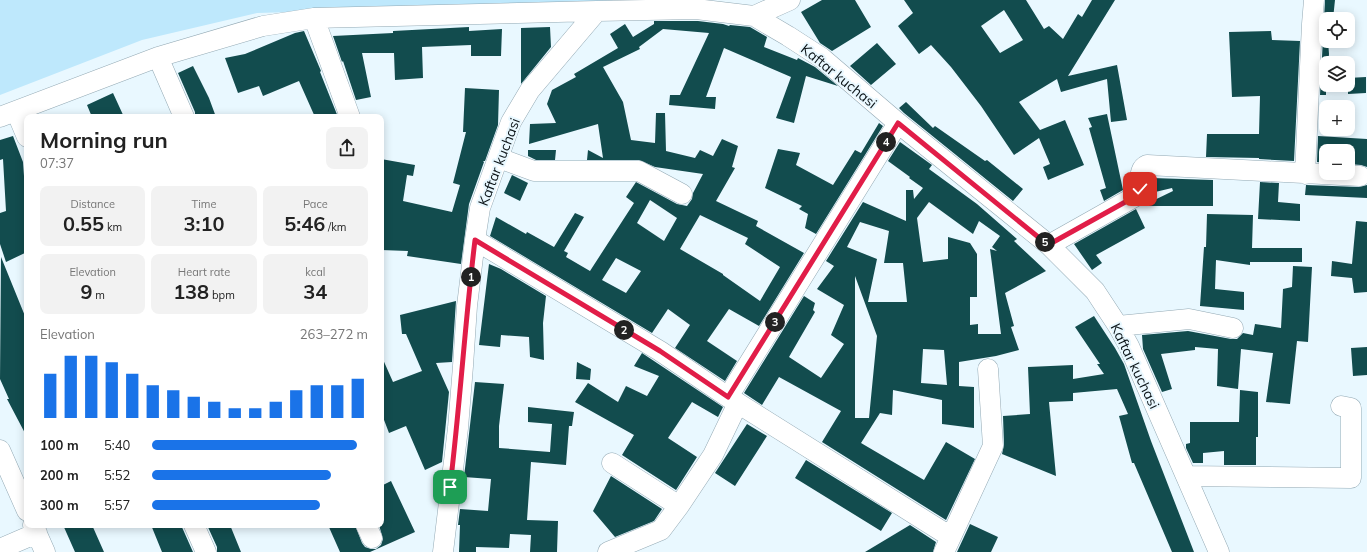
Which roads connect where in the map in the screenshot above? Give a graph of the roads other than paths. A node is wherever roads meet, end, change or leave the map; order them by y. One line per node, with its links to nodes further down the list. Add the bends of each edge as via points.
1 (790, 0): 4 (street)
2 (1314, 0): 13 (street)
3 (597, 11): 4 (street, Kaftar kuchasi, via 696,9); 5 (street); 12 (street, Kaftar kuchasi, via 530,90 511,122)
4 (754, 16): 10 (street, Kaftar kuchasi, via 822,58)
5 (314, 18): 6 (street, via 264,26); 9 (street)
6 (158, 57): 7 (street); 8 (street)
7 (8, 114): 11 (street)
8 (183, 114)
9 (349, 114)
10 (898, 123): 17 (street, Kaftar kuchasi); 21 (street)
11 (24, 133)
12 (499, 158): 15 (street, via 534,171 639,171); 16 (street, Kaftar kuchasi, via 480,208)
13 (1305, 174): 14 (street); 17 (street, via 1143,166 1140,193)
14 (1360, 176)
15 (682, 194)
16 (475, 240): 21 (street, via 660,351); 34 (street, Kaftar kuchasi)
17 (1048, 245): 18 (street, Kaftar kuchasi, via 1095,291)
18 (1118, 326): 19 (street, via 1189,319); 25 (street, Kaftar kuchasi)
19 (1233, 328)
20 (988, 369): 30 (street, via 993,446)
21 (733, 400): 27 (street, via 712,455); 30 (street)
22 (1342, 406): 25 (street, via 1351,408 1352,478)
23 (0, 450): 26 (street)
24 (612, 464): 27 (street)
25 (1186, 476): 36 (street, Kaftar kuchasi)
26 (24, 504)
27 (679, 506): 35 (street, via 661,530)
28 (195, 528): 33 (street)
29 (35, 529): 31 (street); 32 (street)
30 (948, 544)
31 (0, 549)
32 (45, 552)
33 (206, 552)
34 (443, 552)
35 (608, 552)
36 (1218, 552)

